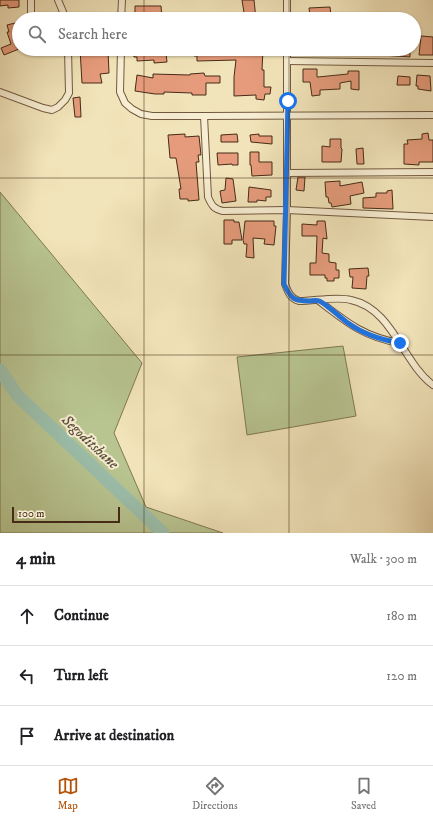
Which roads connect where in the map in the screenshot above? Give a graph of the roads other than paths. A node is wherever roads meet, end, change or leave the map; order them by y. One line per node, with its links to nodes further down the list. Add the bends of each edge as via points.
1 (31, 0): 5 (street)
2 (58, 0): 6 (street)
3 (122, 0): 7 (street)
4 (287, 0): 8 (street)
5 (31, 12)
6 (63, 12)
7 (121, 12)
8 (287, 12)
9 (68, 56): 14 (street, via 69,94 58,107 52,110 43,108)
10 (121, 56): 17 (street, via 120,92 125,103 132,109 152,116)
11 (287, 56): 12 (street)
12 (287, 61): 13 (street); 15 (street)
13 (433, 63)
14 (0, 92)
15 (288, 115): 16 (street); 17 (street); 19 (street)
16 (433, 115)
17 (204, 116): 20 (street, via 208,197 211,204 223,211)
18 (433, 172): 19 (street)
19 (287, 173): 20 (street)
20 (287, 210): 21 (street); 22 (street, via 284,284 293,299)
21 (433, 217)
22 (319, 301): 23 (street, via 367,334); 23 (street, via 337,299 363,304 389,325)
23 (400, 343): 24 (street)
24 (433, 385)

